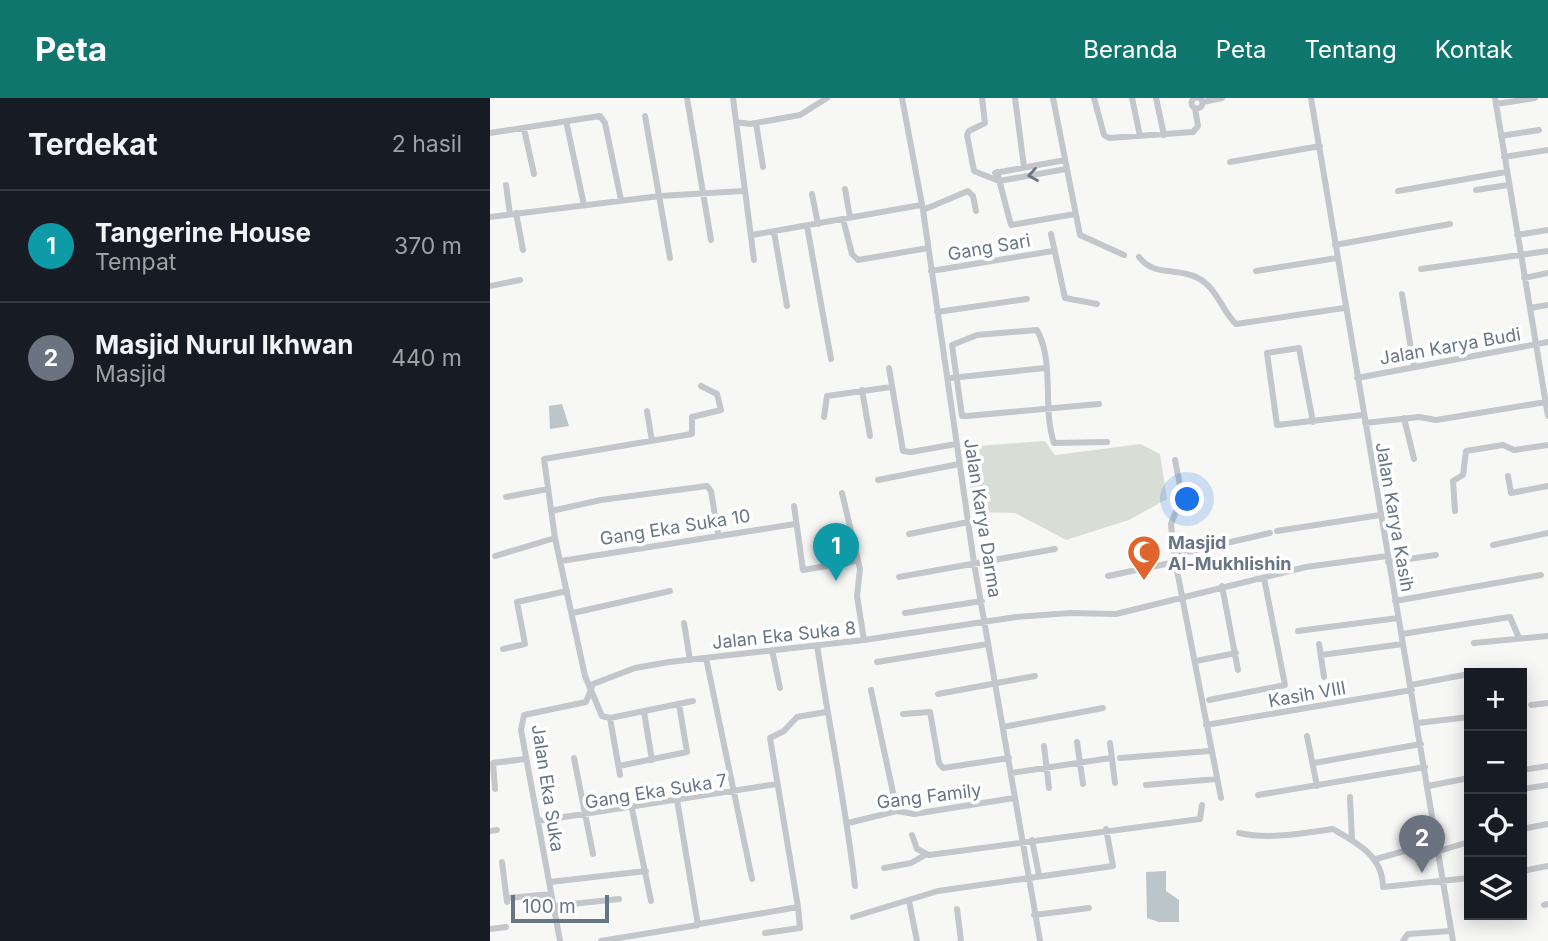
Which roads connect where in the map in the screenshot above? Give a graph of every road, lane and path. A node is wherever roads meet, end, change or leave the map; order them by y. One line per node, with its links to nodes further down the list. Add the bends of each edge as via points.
1 (687, 98): 47 (street)
2 (733, 98): 20 (street)
3 (827, 98): 21 (street, via 800,115)
4 (902, 98): 52 (street, Jalan Karya Darma)
5 (982, 98): 39 (street, via 985,123 967,135 973,169)
6 (1015, 98): 34 (street)
7 (1053, 98): 31 (street)
8 (1094, 98): 26 (street, via 1106,137)
9 (1132, 98): 26 (street)
10 (1156, 98): 25 (street)
11 (1222, 98): 16 (street)
12 (1311, 98): 28 (street, Jalan Karya Kasih)
13 (1535, 98): 15 (street)
14 (1194, 99): 16 (street); 17 (street)
15 (1495, 101): 27 (street)
16 (1203, 102): 17 (street)
17 (1195, 108): 25 (street, via 1195,131)
18 (645, 116): 49 (street)
19 (566, 121): 22 (street); 50 (street, via 594,115 603,119); 51 (street)
20 (736, 122): 21 (street); 45 (street)
21 (756, 123): 33 (street)
22 (524, 129): 24 (street); 38 (street)
23 (1539, 130): 27 (street)
24 (490, 133)
25 (1164, 135): 26 (street)
26 (1140, 136)
27 (1501, 136): 30 (street)
28 (1320, 146): 32 (street); 67 (street, Jalan Karya Kasih)
29 (1548, 150): 30 (street)
30 (1504, 157): 37 (street)
31 (1065, 160): 34 (street); 35 (street)
32 (1230, 162)
33 (763, 167)
34 (1024, 167): 36 (street)
35 (1066, 169): 40 (street, one-way to 40); 55 (street)
36 (998, 172): 39 (street); 40 (street)
37 (1506, 172): 42 (street); 46 (street)
38 (534, 174)
39 (990, 176): 40 (street)
40 (999, 181): 55 (street, via 1011,225)
41 (506, 185): 54 (street)
42 (1507, 185): 44 (street); 65 (street)
43 (845, 189): 57 (street)
44 (1476, 190)
45 (743, 191): 47 (street); 64 (street)
46 (1398, 191)
47 (702, 192): 49 (street); 66 (street)
48 (812, 194): 58 (street)
49 (660, 196): 50 (street); 75 (street)
50 (621, 200): 51 (street)
51 (584, 205): 54 (street)
52 (922, 208): 53 (street, via 968,191); 57 (street); 68 (street, Jalan Karya Darma)
53 (976, 211)
54 (513, 213): 56 (street); 69 (street)
55 (1075, 214): 73 (street, via 1082,238)
56 (490, 217)
57 (847, 218): 58 (street); 68 (street, via 852,254 859,260)
58 (818, 224): 60 (street)
59 (1450, 224): 67 (street)
60 (807, 226): 62 (street); 95 (street)
61 (1548, 230): 65 (street)
62 (774, 232): 64 (street); 89 (street)
63 (1051, 234): 70 (street)
64 (752, 235): 77 (street)
65 (1517, 235): 72 (street)
66 (711, 240)
67 (1335, 245): 76 (street, Jalan Karya Kasih)
68 (928, 248): 79 (street, Jalan Karya Darma)
69 (523, 250)
70 (1053, 251): 79 (street, Gang Sari); 87 (street, Gang Sari, via 1067,300)
71 (1548, 251): 72 (street)
72 (1520, 255): 78 (street); 82 (street)
73 (1124, 256)
74 (1139, 257): 90 (street, via 1150,269 1199,278 1236,324)
75 (670, 258)
76 (1337, 258): 80 (street); 90 (street, Jalan Karya Kasih)
77 (754, 260)
78 (1421, 269)
79 (931, 271): 92 (street, Jalan Karya Darma)
80 (1256, 271)
81 (1548, 273): 82 (street)
82 (1524, 278): 91 (street)
83 (520, 280): 84 (street)
84 (490, 286)
85 (1402, 294): 96 (street)
86 (1027, 299): 92 (street)
87 (1097, 304)
88 (1548, 305): 91 (street)
89 (787, 306)
90 (1344, 308): 100 (street, Jalan Karya Kasih)
91 (1530, 308): 94 (street)
92 (937, 312): 101 (street, Jalan Karya Darma)
93 (1548, 342): 94 (street, Jalan Karya Budi)
94 (1538, 344): 96 (street, Jalan Karya Budi); 105 (street)
95 (831, 359)
96 (1414, 367): 100 (street, Jalan Karya Budi)
97 (889, 368): 103 (street)
98 (1045, 368): 99 (street); 99 (street, via 1039,332 977,335 954,343); 107 (street)
99 (955, 378): 101 (street); 107 (street, via 962,416)
100 (1357, 378): 112 (street, Jalan Karya Kasih)
101 (946, 379): 117 (street, Jalan Karya Darma)
102 (701, 386): 115 (street, via 716,392 721,412 692,417 692,434)
103 (891, 387): 104 (street); 117 (street, via 903,450)
104 (862, 390): 110 (street, via 827,396); 114 (street)
105 (1546, 402): 109 (street); 111 (street, via 1436,420)
106 (1099, 404): 107 (street)
107 (1050, 408): 116 (street, via 1056,444)
108 (647, 411): 115 (street)
109 (1548, 416)
110 (824, 417)
111 (1404, 418): 112 (street); 119 (street)
112 (1364, 419): 113 (street); 131 (street, Jalan Karya Kasih)
113 (1313, 422): 113 (street, via 1299,348 1267,353 1276,424)
114 (870, 436)
115 (652, 441): 125 (street, via 544,459)
116 (1107, 442)
117 (956, 444): 121 (street, Jalan Karya Darma)
118 (1548, 445): 130 (street, via 1467,451 1463,475 1453,481)
119 (1414, 459)
120 (1175, 460): 142 (street, via 1182,496 1171,524)
121 (959, 464): 123 (street); 132 (street, Jalan Karya Darma)
122 (1508, 476): 124 (street, via 1511,493)
123 (878, 480)
124 (1548, 486)
125 (548, 489): 127 (street); 129 (street)
126 (842, 493): 145 (street)
127 (506, 497)
128 (793, 506): 133 (street)
129 (551, 511): 135 (street, via 707,486); 137 (street)
130 (1455, 511)
131 (1380, 515): 142 (street, via 1273,532); 143 (street, Jalan Karya Kasih)
132 (968, 522): 136 (street); 146 (street, Jalan Karya Darma)
133 (795, 524): 135 (street, Gang Eka Suka 10); 145 (street, via 803,570)
134 (1548, 533): 138 (street)
135 (718, 534): 144 (street, Gang Eka Suka 10)
136 (909, 534)
137 (555, 538): 141 (street); 144 (street)
138 (1493, 545)
139 (1055, 549): 146 (street)
140 (1436, 555): 143 (street, Jalan Eka Suka 8)
141 (495, 556)
142 (1175, 558): 148 (street); 154 (street)
143 (1387, 559): 150 (street, Jalan Eka Suka 8, via 1306,567); 156 (street, Jalan Karya Kasih)
144 (561, 561): 152 (street)
145 (856, 561): 166 (street)
146 (974, 563): 149 (street); 155 (street, Jalan Karya Darma)
147 (1541, 575): 156 (street)
148 (1108, 576)
149 (899, 578)
150 (1264, 578): 151 (street, Jalan Eka Suka 8); 190 (street, via 1285,685)
151 (1222, 586): 154 (street, Jalan Eka Suka 8); 174 (street)
152 (567, 591): 157 (street); 172 (street, via 517,601 525,644)
153 (670, 591): 157 (street)
154 (1183, 599): 161 (street, Jalan Eka Suka 8, via 1102,616 1070,612); 178 (street)
155 (982, 601): 158 (street); 161 (street, Jalan Karya Darma)
156 (1395, 601): 159 (street, Jalan Karya Kasih)
157 (573, 613): 187 (street)
158 (905, 613)
159 (1398, 618): 162 (street); 163 (street, Jalan Karya Kasih)
160 (684, 623): 177 (street)
161 (986, 623): 166 (street, Jalan Eka Suka 8); 168 (street, Jalan Karya Darma)
162 (1298, 631)
163 (1402, 634): 165 (street, via 1510,617); 170 (street, Jalan Karya Kasih)
164 (1548, 636): 165 (street)
165 (1519, 638): 167 (street)
166 (864, 640): 171 (street, Jalan Eka Suka 8)
167 (1474, 643)
168 (988, 644): 179 (street); 184 (street, Jalan Karya Darma)
169 (1319, 644): 175 (street)
170 (1403, 644): 175 (street); 186 (street, Jalan Karya Kasih)
171 (817, 645): 173 (street, Jalan Eka Suka 8); 197 (street)
172 (503, 649)
173 (772, 650): 176 (street, Jalan Eka Suka 8); 185 (street)
174 (1236, 653): 178 (street); 180 (street)
175 (1321, 655): 183 (street)
176 (706, 658): 177 (street, Jalan Eka Suka 8); 237 (street)
177 (690, 660): 187 (street, Jalan Eka Suka 8, via 635,668)
178 (1196, 661): 202 (street)
179 (877, 662)
180 (1238, 670)
181 (1035, 676): 184 (street)
182 (1464, 676): 186 (street, Kasih VIII)
183 (1324, 677)
184 (995, 681): 189 (street); 203 (street, Jalan Karya Darma)
185 (780, 688)
186 (1412, 688): 201 (street, Jalan Karya Kasih); 202 (street, Kasih VIII)
187 (590, 689): 199 (street, via 602,716); 214 (street, Jalan Eka Suka, via 586,702 524,715)
188 (871, 690): 245 (street)
189 (938, 694)
190 (1209, 700)
191 (693, 701): 192 (street)
192 (679, 704): 196 (street); 215 (street, via 687,752)
193 (1548, 704): 194 (street)
194 (1531, 705)
195 (1104, 708): 203 (street)
196 (644, 712): 199 (street); 215 (street)
197 (826, 712): 229 (street, via 797,717 783,731 771,735); 248 (street)
198 (903, 714): 211 (street, via 929,712 943,768)
199 (610, 718): 218 (street)
200 (1464, 718): 201 (street)
201 (1418, 723): 207 (street, Jalan Karya Kasih)
202 (1206, 725): 209 (street)
203 (1003, 727): 211 (street, Jalan Karya Darma)
204 (1307, 736): 217 (street)
205 (1077, 743): 216 (street)
206 (1110, 743): 212 (street)
207 (1421, 744): 217 (street); 219 (street, Jalan Karya Kasih)
208 (1044, 746): 221 (street)
209 (1210, 751): 213 (street); 225 (street)
210 (574, 758): 246 (street)
211 (1009, 758): 223 (street, Jalan Karya Darma)
212 (1111, 758): 216 (street); 227 (street)
213 (1120, 758)
214 (525, 759): 236 (street, via 493,763); 247 (street, Jalan Eka Suka)
215 (653, 760): 218 (street)
216 (1079, 762): 221 (street); 228 (street)
217 (1314, 763): 231 (street)
218 (619, 766): 224 (street)
219 (1424, 766): 231 (street); 232 (street, Jalan Karya Kasih)
220 (1548, 766): 222 (street)
221 (1046, 767): 223 (street); 234 (street)
222 (1527, 768)
223 (1012, 773): 240 (street, Jalan Karya Darma)
224 (620, 775)
225 (1217, 779): 230 (street); 241 (street)
226 (1464, 779): 232 (street)
227 (1115, 783)
228 (1083, 784)
229 (777, 785): 237 (street, Gang Eka Suka 7); 280 (street)
230 (1146, 785)
231 (1317, 786): 238 (street)
232 (1428, 786): 259 (street, Jalan Karya Kasih)
233 (1548, 786): 235 (street)
234 (1049, 788)
235 (1527, 788)
236 (495, 789)
237 (735, 793): 242 (street, Gang Eka Suka 7); 270 (street)
238 (1258, 795)
239 (1350, 797): 255 (street)
240 (1014, 798): 245 (street, Gang Family, via 914,814); 256 (street, Jalan Karya Darma)
241 (1221, 798)
242 (677, 800): 244 (street, Gang Eka Suka 7); 285 (street)
243 (1202, 805): 251 (street, via 1200,818)
244 (632, 809): 246 (street, Gang Eka Suka 7); 267 (street)
245 (897, 811): 248 (street, Gang Family)
246 (587, 816): 247 (street, Gang Eka Suka 7); 260 (street)
247 (538, 821): 272 (street, Jalan Eka Suka)
248 (848, 823): 274 (street)
249 (1548, 824): 250 (street)
250 (1527, 828)
251 (1106, 829): 254 (street); 269 (street, via 1113,866)
252 (1239, 833): 255 (street, via 1333,829)
253 (912, 835): 261 (street)
254 (1032, 839): 256 (street); 269 (street)
255 (1352, 840): 262 (street)
256 (1022, 841): 261 (street); 268 (street, Jalan Karya Darma)
257 (1464, 844): 259 (street)
258 (1408, 850): 262 (street)
259 (1439, 851): 273 (street, Jalan Karya Kasih)
260 (593, 854)
261 (925, 855): 265 (street)
262 (1376, 859): 273 (street, via 1383,887)
263 (502, 862): 275 (street, via 507,900)
264 (1548, 866): 266 (street)
265 (884, 868)
266 (1527, 870)
267 (646, 871): 272 (street); 277 (street)
268 (1028, 876): 269 (street); 278 (street, via 938,891); 283 (street, Jalan Karya Darma)
269 (1039, 876)
270 (752, 879)
271 (1464, 879): 273 (street)
272 (550, 882): 275 (street, Jalan Eka Suka)
273 (1444, 882): 288 (street, Jalan Karya Kasih)
274 (855, 886)
275 (551, 894): 279 (street, Jalan Eka Suka)
276 (619, 899): 279 (street)
277 (651, 901)
278 (909, 901): 284 (street); 292 (street)
279 (553, 906): 290 (street, Jalan Eka Suka)
280 (798, 907): 285 (street); 289 (street, via 800,928)
281 (1090, 908): 283 (street)
282 (957, 909): 293 (street)
283 (1034, 915): 294 (street, Jalan Karya Darma)
284 (853, 917)
285 (699, 924): 291 (street)
286 (506, 928): 287 (street)
287 (490, 929)
288 (1451, 931): 295 (street, via 1408,934); 296 (street, Jalan Karya Kasih)
289 (765, 933)
290 (560, 941)
291 (601, 941)
292 (917, 941)
293 (961, 941)
294 (1040, 941)
295 (1403, 941)
296 (1453, 941)

